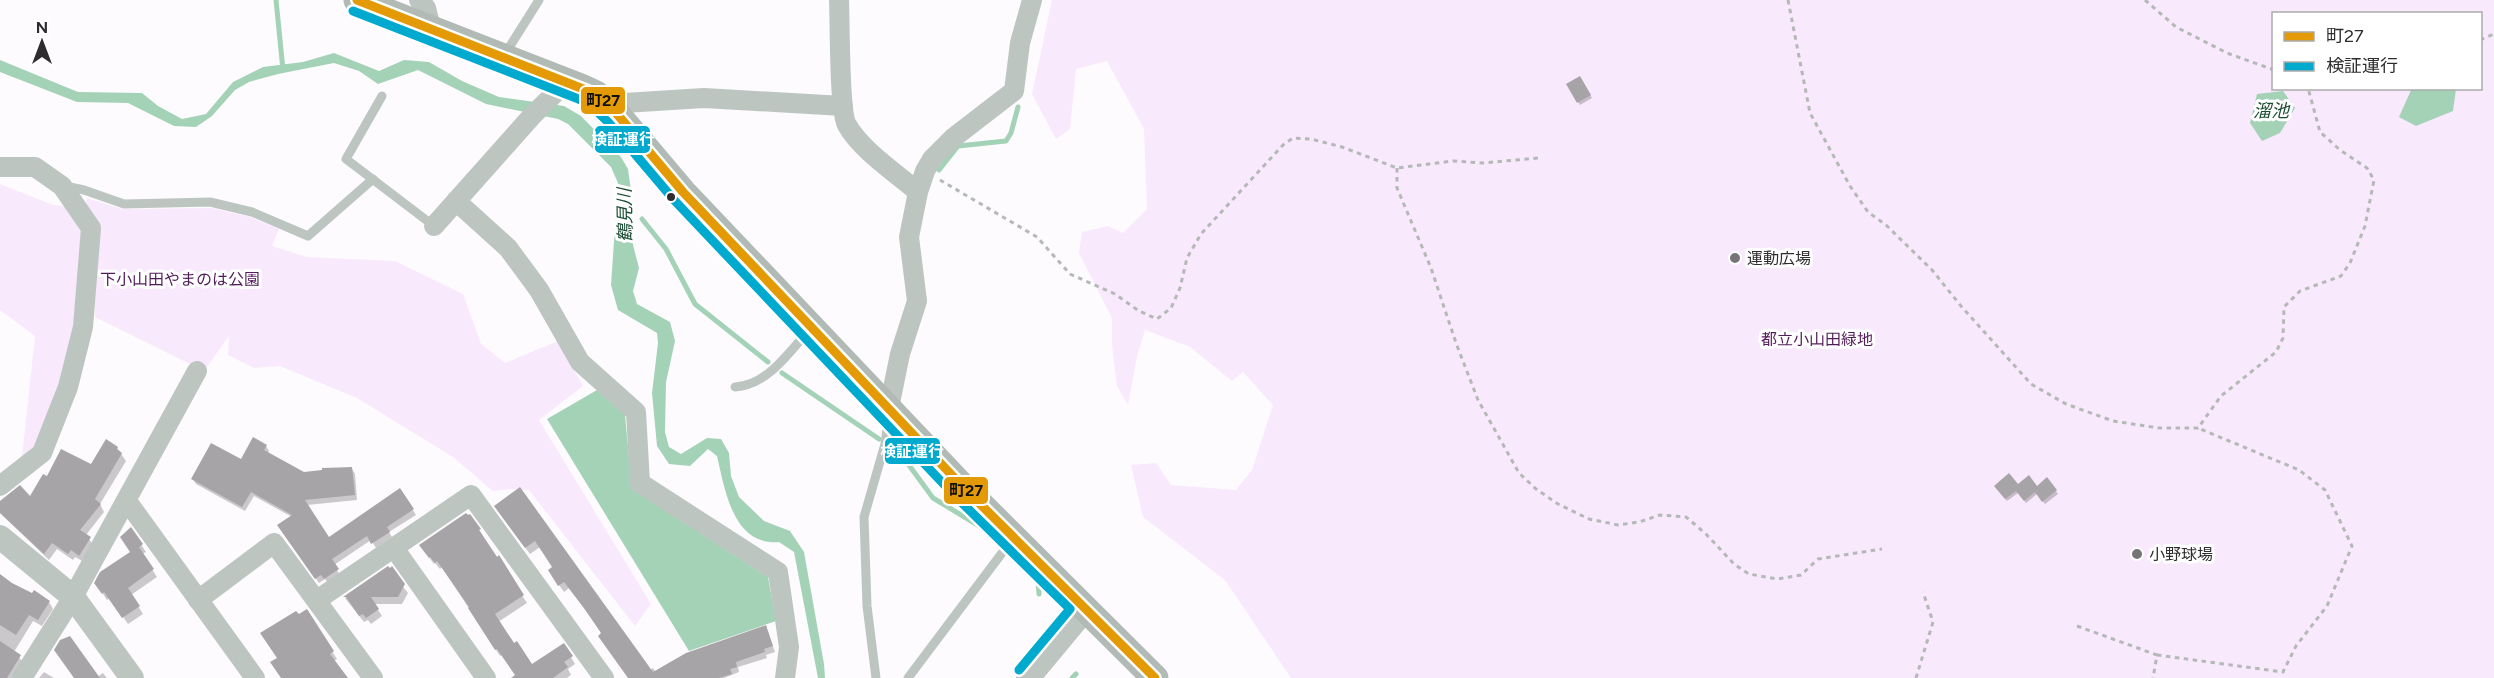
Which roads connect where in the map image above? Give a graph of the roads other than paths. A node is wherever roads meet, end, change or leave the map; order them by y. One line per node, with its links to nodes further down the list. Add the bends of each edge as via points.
1 (357, 0): 6 (main road)
2 (419, 0): 6 (street, via 426,8)
3 (539, 0): 7 (lane)
4 (839, 0): 11 (street)
5 (1032, 0): 15 (street, via 1020,43 1014,91 932,159)
6 (431, 28): 7 (main road)
7 (504, 56): 8 (main road)
8 (558, 90): 10 (main road, via 596,94); 16 (street)
9 (382, 96): 13 (lane, via 346,159)
10 (608, 104): 11 (street, via 705,98); 18 (main road, via 683,192)
11 (843, 106): 15 (street, via 846,124)
12 (0, 167): 14 (street, via 36,167)
13 (373, 179): 14 (lane, via 308,236 252,212 210,202 124,204); 17 (lane)
14 (62, 186): 22 (street, via 91,228 83,327 68,387 42,453)
15 (918, 192): 21 (street, via 909,237 917,301 900,354)
16 (456, 201): 17 (street); 38 (street, via 508,249 539,290 580,362 636,412 640,483 778,572 789,647)
17 (434, 226)
18 (811, 327): 20 (lane, via 767,376); 21 (main road)
19 (197, 371): 23 (street)
20 (735, 387)
21 (889, 408): 25 (main road); 39 (lane, via 885,444 864,517 867,606)
22 (0, 486)
23 (127, 501): 27 (street); 28 (street)
24 (0, 537): 27 (street)
25 (1014, 537): 30 (main road); 40 (lane)
26 (394, 548): 29 (street); 36 (street); 37 (street, via 471,495)
27 (74, 597): 32 (street); 33 (street)
28 (198, 600): 29 (street, via 274,543); 34 (street)
29 (317, 600): 35 (street)
30 (1086, 608): 31 (main road); 41 (street)
31 (1150, 676)
32 (22, 678)
33 (132, 678)
34 (255, 678)
35 (373, 678)
36 (486, 678)
37 (604, 678)
38 (785, 678)
39 (876, 678)
40 (908, 678)
41 (1028, 678)

